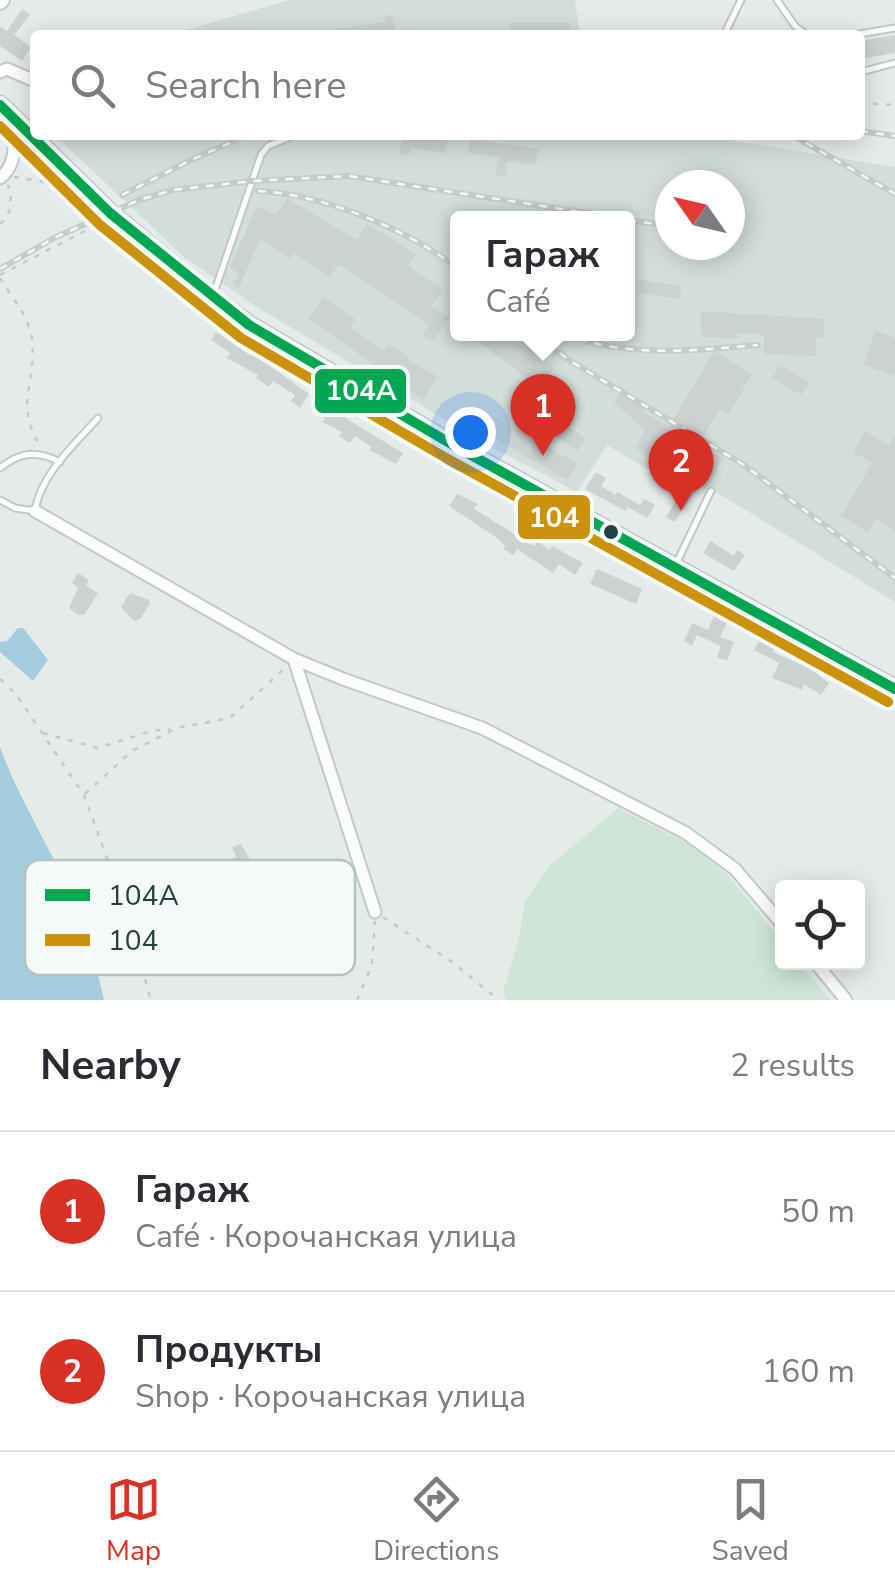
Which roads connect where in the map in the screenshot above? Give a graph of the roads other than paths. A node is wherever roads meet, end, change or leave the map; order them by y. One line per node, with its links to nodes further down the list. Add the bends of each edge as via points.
1 (741, 0): 4 (lane)
2 (776, 0): 5 (lane)
3 (895, 28): 6 (lane)
4 (726, 30)
5 (800, 30)
6 (865, 33)
7 (895, 63): 8 (lane)
8 (865, 71)
9 (0, 72): 10 (street)
10 (30, 79)
11 (0, 89): 13 (main road)
12 (0, 106): 14 (main road)
13 (30, 119)
14 (15, 120): 15 (main road); 19 (street, via 16,150)
15 (30, 135)
16 (35, 140): 27 (main road, via 110,213 250,324 453,445)
17 (50, 140): 20 (main road)
18 (283, 140): 20 (lane, via 261,154)
19 (2, 177)
20 (216, 290): 27 (main road)
21 (98, 418): 22 (lane)
22 (60, 462): 23 (lane, via 34,452); 26 (lane, via 37,496)
23 (0, 468)
24 (711, 491): 27 (lane)
25 (0, 500): 26 (lane)
26 (35, 511): 28 (street)
27 (676, 563): 29 (main road); 30 (main road)
28 (294, 659): 31 (street); 32 (street, via 482,728 622,798 716,853)
29 (895, 681)
30 (895, 689)
31 (375, 912)
32 (775, 916)
33 (822, 970): 34 (street)
34 (846, 1000)

